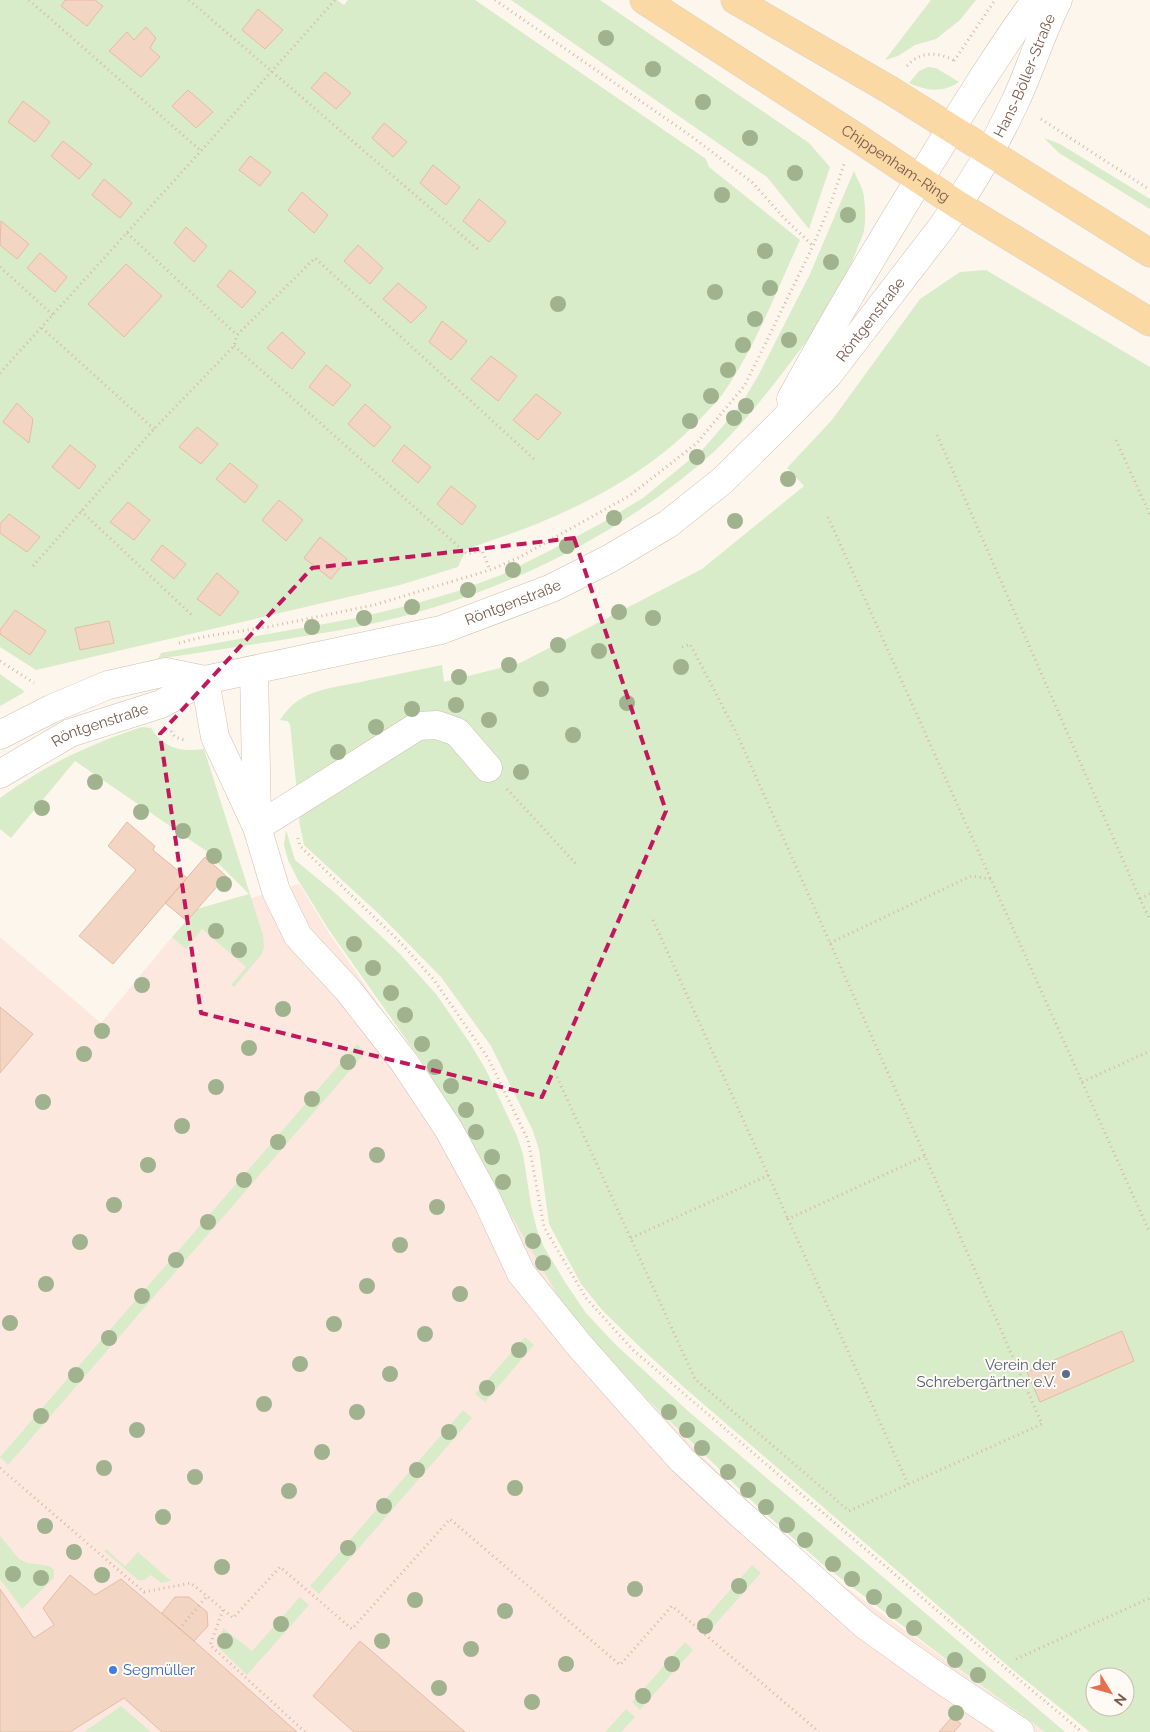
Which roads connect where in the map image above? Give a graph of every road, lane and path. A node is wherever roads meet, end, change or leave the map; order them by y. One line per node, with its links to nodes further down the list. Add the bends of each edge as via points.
1 (29, 0): 17 (path)
2 (189, 0): 11 (path)
3 (335, 0): 11 (path)
4 (495, 0): 23 (path, via 753,183)
5 (644, 0): 16 (main road, Chippenham-Ring)
6 (735, 0): 13 (main road)
7 (995, 0): 10 (path)
8 (1036, 0): 12 (street, Hans-Böller-Straße)
9 (1058, 0): 14 (street, Hans-Böller-Straße)
10 (954, 61): 12 (path); 13 (path, via 937,54 925,54 912,60)
11 (271, 71): 17 (path); 24 (path)
12 (982, 79): 15 (street, Hans-Böller-Straße)
13 (890, 90): 15 (main road)
14 (1015, 102): 18 (street, Hans-Böller-Straße); 20 (path)
15 (951, 128): 18 (main road); 19 (street, Röntgenstraße)
16 (859, 138): 19 (main road, Chippenham-Ring); 23 (path, via 844,163)
17 (201, 151): 22 (path)
18 (989, 152): 21 (street, Hans-Böller-Straße); 25 (main road)
19 (919, 179): 21 (main road, Chippenham-Ring); 34 (street, Röntgenstraße, via 840,310)
20 (1150, 190)
21 (958, 205): 28 (main road, Chippenham-Ring); 34 (street, Röntgenstraße, via 828,375)
22 (127, 233): 27 (path); 30 (path)
23 (814, 246): 42 (path, via 745,385 697,443 629,496 518,558)
24 (480, 251)
25 (1150, 253)
26 (0, 267): 27 (path)
27 (53, 315): 29 (path)
28 (1150, 322)
29 (42, 328): 32 (path); 33 (path)
30 (237, 335): 31 (path); 37 (path, via 315,258)
31 (234, 346): 33 (path); 42 (path, via 467,554 482,550)
32 (0, 373)
33 (154, 429): 38 (path)
34 (775, 429): 47 (street, Röntgenstraße, via 722,481 668,524 552,588 441,630)
35 (937, 435): 60 (path)
36 (1116, 440): 39 (path)
37 (534, 459)
38 (81, 511): 41 (path); 43 (path)
39 (1150, 515)
40 (828, 517): 58 (path)
41 (33, 566)
42 (490, 570): 44 (path, via 374,605)
43 (194, 617)
44 (174, 644)
45 (682, 647): 63 (path, via 690,644 736,732)
46 (0, 661): 49 (path)
47 (254, 670): 48 (street, Röntgenstraße); 55 (street)
48 (205, 680): 51 (street, Röntgenstraße, via 166,672 108,685); 54 (street, Röntgenstraße, via 161,704 70,733); 55 (street, via 215,737)
49 (41, 687)
50 (169, 727): 52 (path, via 175,737)
51 (0, 735)
52 (185, 740)
53 (488, 768): 55 (street, via 457,732 437,724 418,726); 57 (path)
54 (0, 774)
55 (257, 827): 81 (street, via 276,891 298,936 348,990 404,1062 449,1130 521,1273 579,1345 682,1460 865,1625)
56 (300, 846): 82 (path, via 428,973 488,1058 528,1140 544,1226 586,1298 633,1350)
57 (577, 865)
58 (992, 879): 63 (path, via 971,876); 66 (path)
59 (1150, 894): 60 (path)
60 (1140, 899): 62 (path)
61 (653, 920): 68 (path)
62 (1150, 920)
63 (830, 943): 67 (path)
64 (1150, 1051): 66 (path)
65 (557, 1078): 71 (path)
66 (1082, 1082): 70 (path)
67 (925, 1156): 69 (path); 73 (path, via 1042,1424)
68 (769, 1175): 69 (path); 71 (path)
69 (788, 1219): 73 (path)
70 (1150, 1233)
71 (631, 1238): 73 (path, via 695,1379 849,1511)
72 (0, 1468): 74 (path, via 144,1592 191,1583)
73 (908, 1484)
74 (207, 1596): 76 (path); 77 (path)
75 (1150, 1598): 78 (path)
76 (223, 1610): 79 (path, via 210,1645); 80 (path, via 233,1618 280,1568 352,1629 450,1519 620,1665 672,1606)
77 (179, 1629)
78 (1016, 1659)
79 (305, 1732)
80 (818, 1732)
81 (1020, 1732)
82 (1082, 1732)

